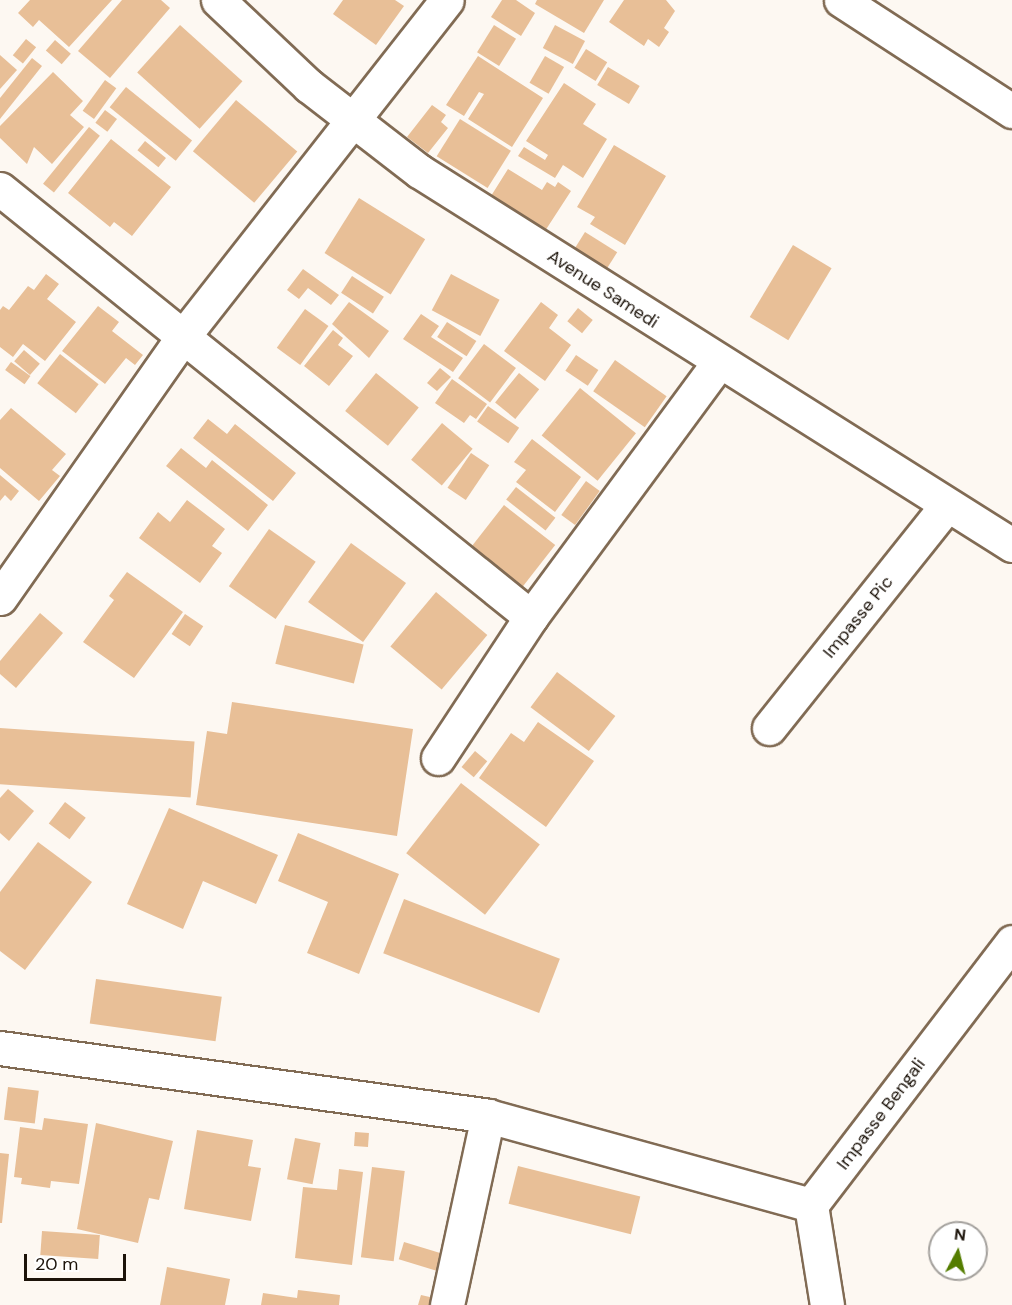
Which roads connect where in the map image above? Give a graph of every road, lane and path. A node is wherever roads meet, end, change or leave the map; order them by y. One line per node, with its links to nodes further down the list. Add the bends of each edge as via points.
1 (218, 0): 5 (street, Avenue Samedi)
2 (447, 0): 5 (street)
3 (841, 0): 4 (street)
4 (1012, 111)
5 (354, 123): 7 (street); 8 (street, Avenue Samedi, via 419,171)
6 (0, 189): 7 (street)
7 (185, 334): 11 (street); 12 (street)
8 (719, 363): 9 (street, Avenue Samedi); 12 (street)
9 (946, 506): 10 (street, Avenue Samedi); 13 (street, Impasse Pic)
10 (1012, 545)
11 (0, 598)
12 (531, 617): 14 (street)
13 (769, 728)
14 (438, 758)
15 (1012, 942): 18 (street, Impasse Bengali)
16 (0, 1048): 17 (street)
17 (488, 1116): 18 (street, via 640,1154); 19 (street)
18 (812, 1205): 20 (street)
19 (447, 1305)
20 (827, 1305)

